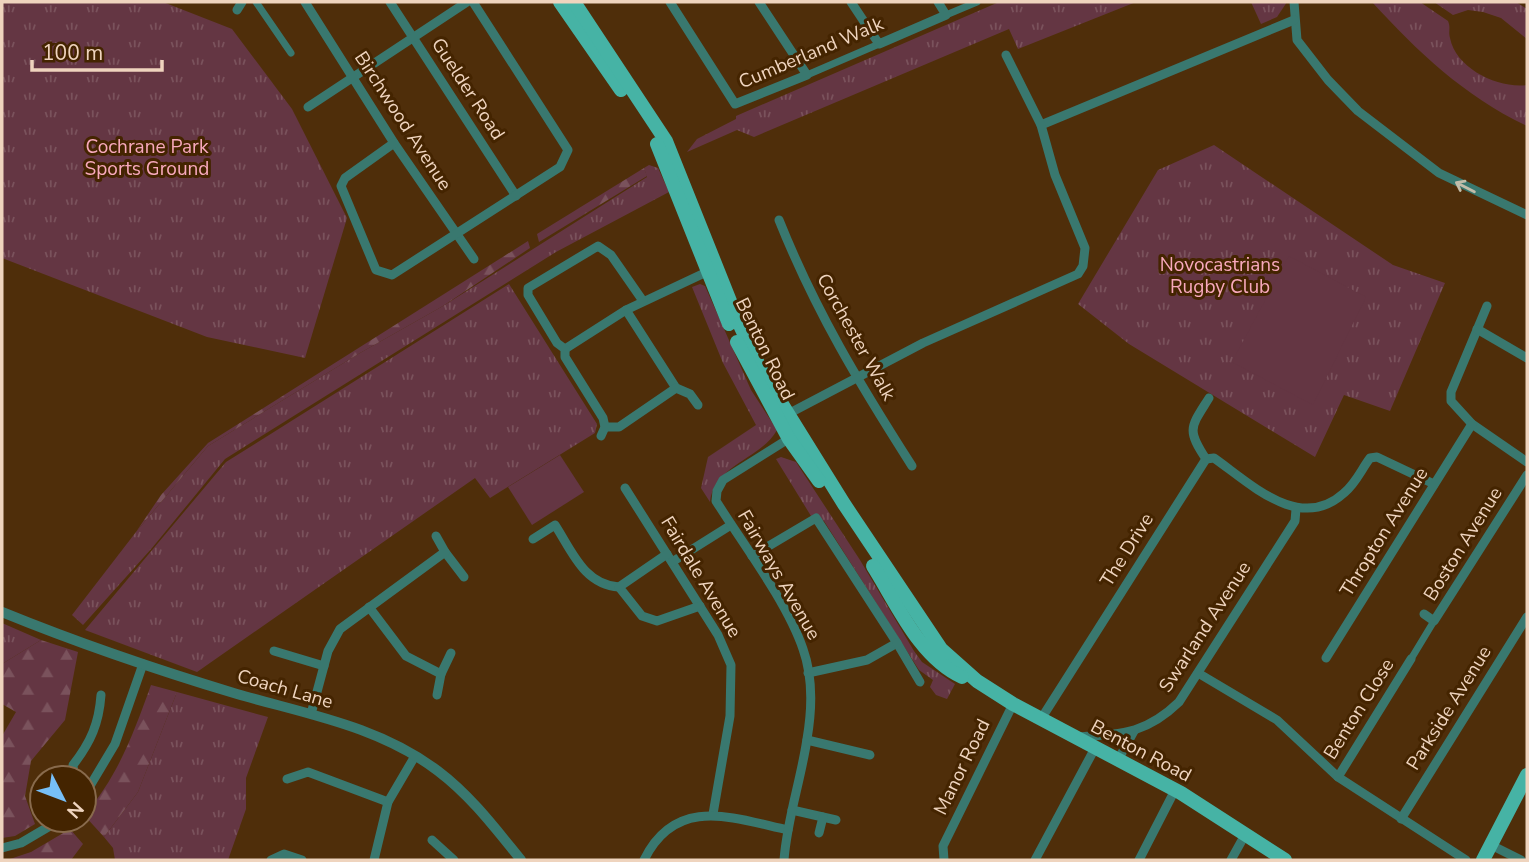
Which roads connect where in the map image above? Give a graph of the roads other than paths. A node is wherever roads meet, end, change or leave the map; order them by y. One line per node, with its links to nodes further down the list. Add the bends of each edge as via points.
1 (256, 2): 18 (street)
2 (305, 2): 21 (street, Birchwood Avenue)
3 (390, 2): 16 (street, Guelder Road)
4 (467, 2): 16 (street)
5 (472, 2): 25 (street, via 568,150 560,167)
6 (560, 2): 30 (main road, Benton Road, via 658,146)
7 (574, 2): 30 (main road, Benton Road, via 666,141)
8 (670, 2): 20 (street, Cumberland Walk, via 736,104)
9 (759, 2): 20 (street)
10 (852, 2): 17 (street)
11 (938, 2): 14 (street)
12 (977, 2): 14 (street, Cumberland Walk)
13 (1294, 2): 15 (street)
14 (946, 15): 17 (street, Cumberland Walk)
15 (1294, 20): 23 (street); 26 (street, one-way to 15, via 1439,173 1381,131 1305,53)
16 (413, 36): 21 (street); 25 (street, Guelder Road)
17 (880, 44): 20 (street, Cumberland Walk)
18 (290, 53)
19 (1006, 55): 23 (street)
20 (807, 75)
21 (353, 76): 22 (street); 24 (street, Birchwood Avenue)
22 (308, 107)
23 (1041, 125): 37 (street, via 1085,248 1078,274)
24 (394, 143): 28 (street, Birchwood Avenue); 28 (street, via 345,178 341,186 376,270 392,275)
25 (516, 196): 28 (street)
26 (1527, 215)
27 (779, 220): 37 (street, Corchester Walk, via 807,288)
28 (458, 233): 29 (street, Birchwood Avenue)
29 (474, 259)
30 (713, 269): 31 (street); 41 (main road, Benton Road)
31 (643, 300): 33 (street); 35 (street, via 611,255 598,246 531,285 528,295)
32 (1487, 306): 34 (street)
33 (626, 310): 35 (street); 38 (street)
34 (1477, 329): 36 (street); 42 (street, via 1451,392 1451,401)
35 (565, 349): 38 (street, via 565,357 603,418 603,432 619,427)
36 (1527, 358)
37 (855, 377): 41 (street); 46 (street, Corchester Walk)
38 (676, 388): 40 (street, via 690,394)
39 (1209, 398): 44 (street, via 1191,426 1192,439)
40 (698, 405)
41 (783, 417): 43 (main road, Benton Road)
42 (1472, 424): 45 (street); 48 (street, Thropton Avenue)
43 (794, 436): 51 (street, Fairways Avenue, via 723,480 716,501); 78 (main road, Benton Road, via 941,649 977,681)
44 (1206, 459): 50 (street, via 1214,458); 80 (street, The Drive)
45 (1527, 462)
46 (912, 466)
47 (1527, 475): 64 (street, Boston Avenue)
48 (1434, 485): 50 (street, via 1377,457 1370,458 1357,480 1334,501); 68 (street, Thropton Avenue)
49 (625, 488): 56 (street, Fairdale Avenue)
50 (1296, 509): 73 (street, Swarland Avenue, via 1295,521)
51 (731, 525): 55 (street, Fairways Avenue); 56 (street)
52 (436, 536): 54 (street)
53 (533, 539): 58 (street, via 555,525 592,580)
54 (445, 552): 57 (street); 60 (street)
55 (752, 556): 65 (street, via 816,518); 72 (street, Fairways Avenue, via 798,637)
56 (669, 558): 58 (street); 59 (street, Fairdale Avenue)
57 (464, 577)
58 (619, 587): 59 (street, via 642,616 657,621)
59 (700, 606): 96 (street, Fairdale Avenue, via 731,664 730,716)
60 (369, 607): 71 (street, via 340,629); 74 (street, via 406,656)
61 (2, 612): 70 (street, Coach Lane)
62 (1424, 614): 64 (street, Boston Avenue)
63 (1527, 617): 98 (street, Parkside Avenue)
64 (1434, 621): 69 (street)
65 (897, 643): 72 (street, via 867,660); 75 (street)
66 (274, 651): 71 (street)
67 (451, 653): 74 (street)
68 (1326, 658)
69 (1411, 659): 91 (street, Benton Close)
70 (143, 664): 79 (street, Coach Lane); 89 (street, via 115,744)
71 (324, 666): 79 (street)
72 (808, 673): 83 (street, Fairways Avenue, via 811,708)
73 (1198, 673): 81 (street, Swarland Avenue, via 1162,719); 91 (street, via 1277,720)
74 (441, 674): 77 (street)
75 (920, 682)
76 (101, 695): 88 (street, via 99,721)
77 (436, 695)
78 (1013, 704): 80 (main road, Benton Road); 114 (street, Manor Road, via 943,846)
79 (311, 714): 86 (street, Coach Lane, via 380,736)
80 (1041, 719): 82 (main road, Benton Road)
81 (1134, 732): 82 (street, Swarland Avenue); 87 (street)
82 (1074, 737): 84 (main road, Benton Road)
83 (807, 740): 85 (street); 95 (street, Fairways Avenue)
84 (1095, 748): 87 (main road, Benton Road); 115 (street)
85 (870, 755)
86 (415, 756): 94 (street); 111 (street, Coach Lane, via 472,801)
87 (1118, 760): 93 (main road, Benton Road)
88 (74, 764)
89 (98, 769)
90 (1527, 775): 105 (main road)
91 (1338, 777): 98 (street)
92 (287, 779): 94 (street, via 308,772)
93 (1175, 790): 102 (main road, Benton Road); 116 (street)
94 (388, 802): 109 (street)
95 (792, 810): 97 (street); 100 (street, Fairways Avenue)
96 (713, 814): 100 (street); 112 (street, via 675,825)
97 (823, 817): 99 (street); 101 (street)
98 (1401, 819): 119 (street)
99 (836, 820)
100 (788, 830): 113 (street, Fairways Avenue)
101 (819, 833)
102 (1246, 833): 117 (street); 118 (main road, Benton Road)
103 (36, 834): 106 (street)
104 (432, 839): 110 (street)
105 (1490, 845): 120 (main road); 121 (street)
106 (2, 848)
107 (271, 860): 108 (street, via 284,854)
108 (302, 860)
109 (374, 860)
110 (454, 860)
111 (521, 860)
112 (644, 860)
113 (783, 860)
114 (944, 860)
115 (1035, 860)
116 (1139, 860)
117 (1231, 860)
118 (1285, 860)
119 (1466, 860)
120 (1483, 860)
121 (1521, 860)

